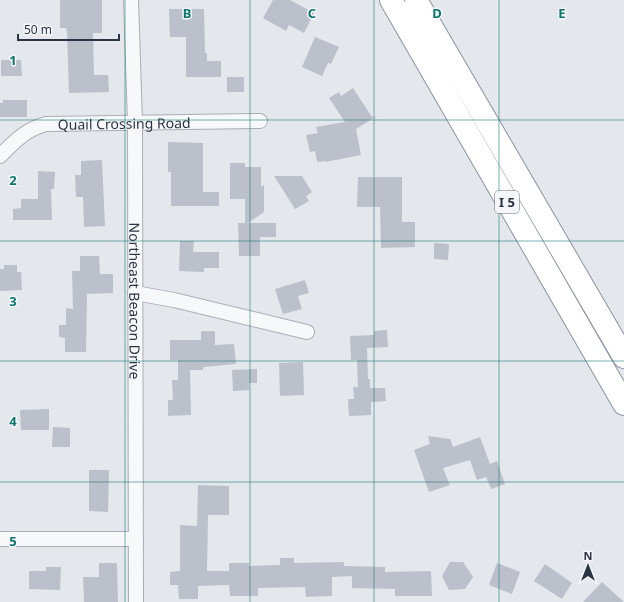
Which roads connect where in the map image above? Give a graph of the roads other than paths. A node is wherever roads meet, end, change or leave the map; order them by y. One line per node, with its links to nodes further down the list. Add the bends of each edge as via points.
1 (132, 0): 5 (street, Northeast Beacon Drive)
2 (391, 0): 10 (highway, I 5)
3 (416, 0): 9 (highway, I 5)
4 (260, 121): 5 (street, Quail Crossing Road)
5 (135, 123): 6 (street, Quail Crossing Road, via 46,124 24,133); 7 (street, Northeast Beacon Drive)
6 (0, 156)
7 (135, 293): 8 (street); 12 (street, Northeast Beacon Drive)
8 (307, 332)
9 (624, 357)
10 (624, 404)
11 (0, 539): 12 (street)
12 (136, 539): 13 (street, Northeast Beacon Drive)
13 (136, 602)

